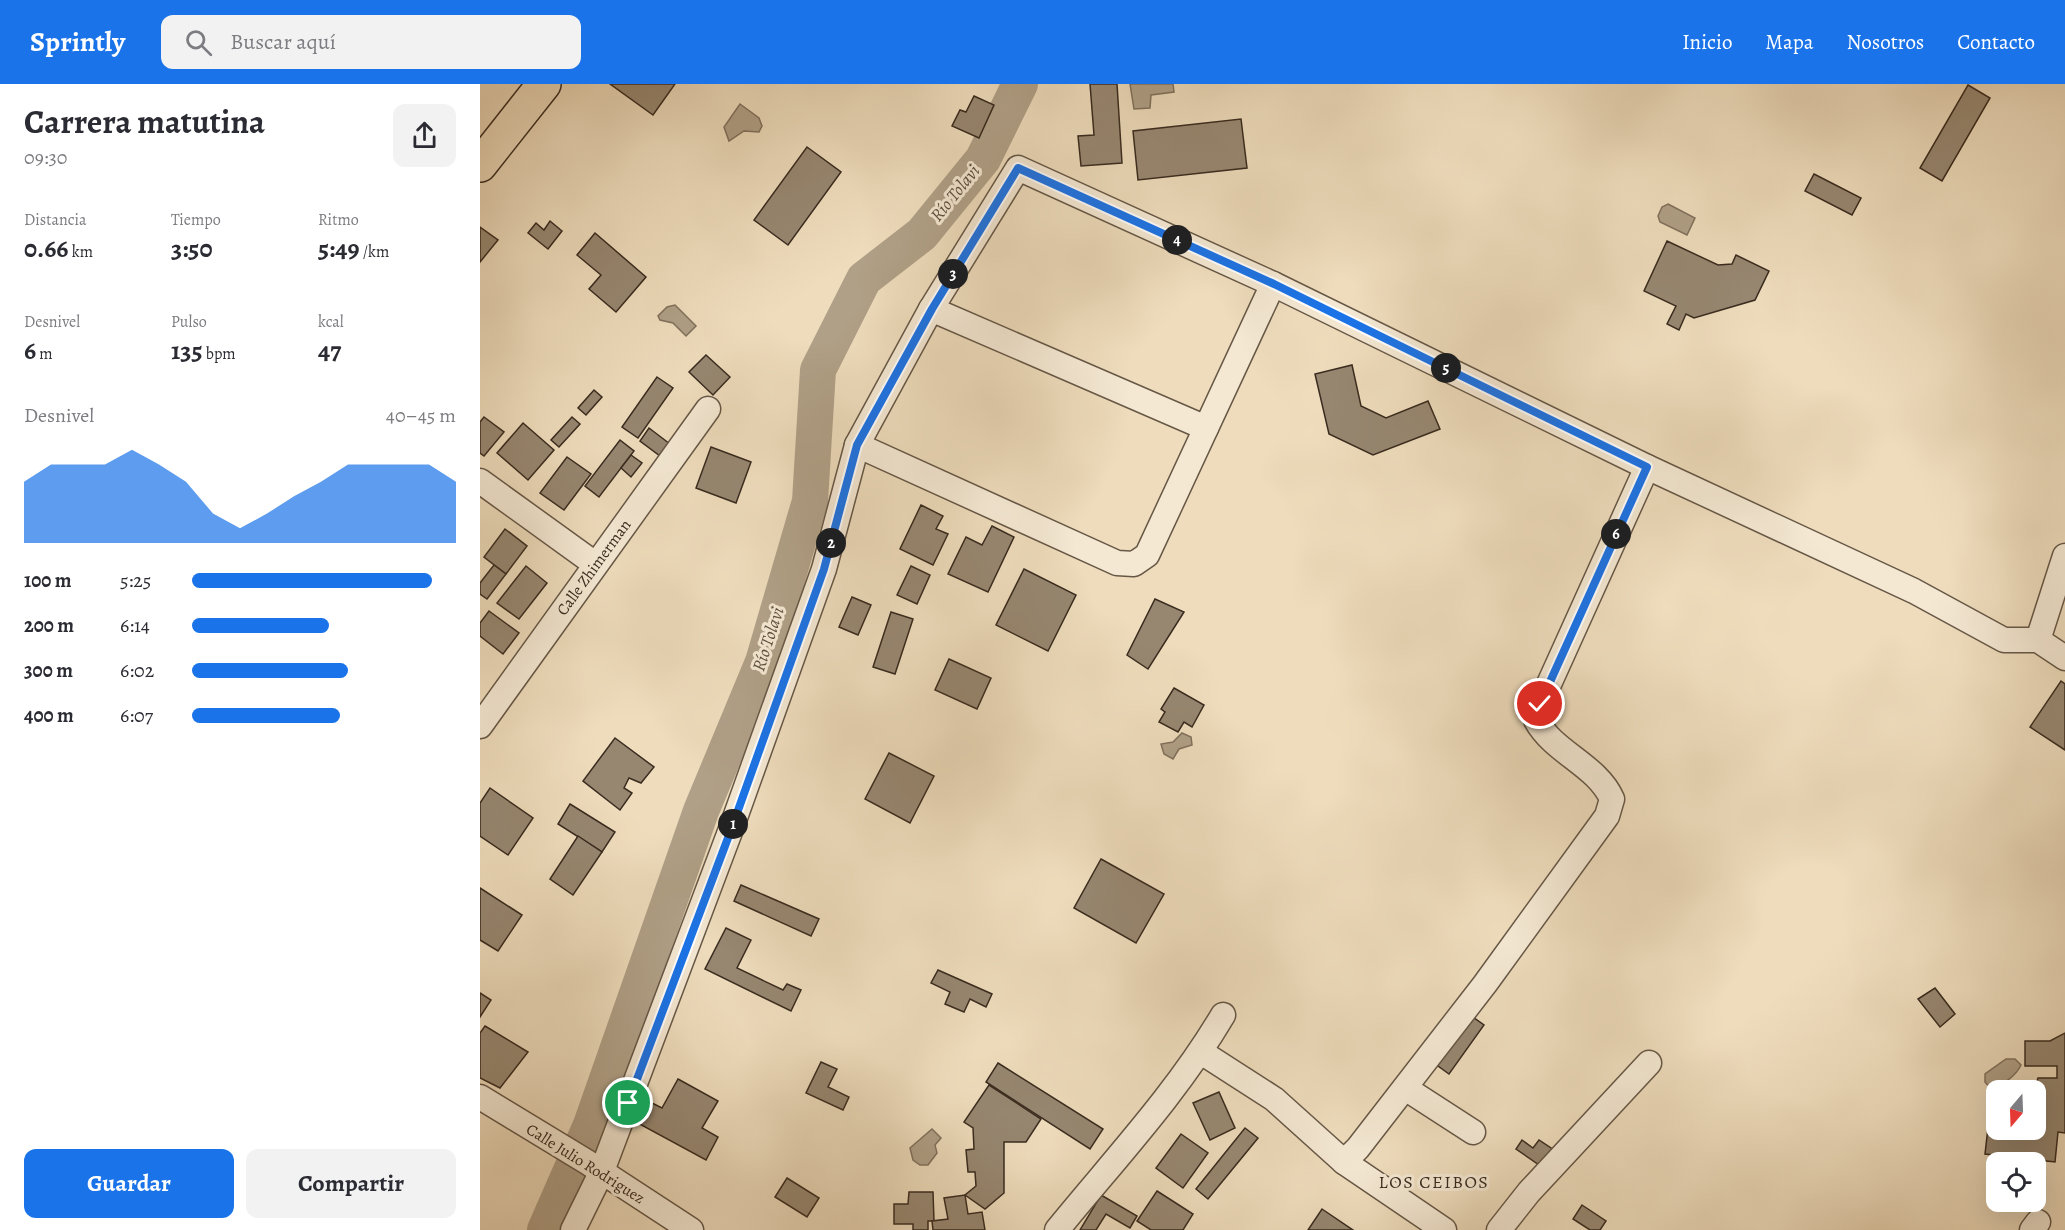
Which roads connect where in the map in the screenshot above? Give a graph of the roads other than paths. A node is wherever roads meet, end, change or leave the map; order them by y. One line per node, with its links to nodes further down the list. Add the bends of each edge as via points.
1 (544, 84): 2 (main road)
2 (480, 165)
3 (1274, 284): 4 (street, via 1018,168); 6 (street); 8 (street)
4 (932, 309): 6 (street); 7 (street)
5 (708, 409): 11 (street, Calle Zhimerman)
6 (1206, 428): 7 (street, via 1147,555 1134,564 1117,563)
7 (857, 445): 22 (street, via 824,569 727,841)
8 (1647, 467): 12 (street, via 1914,591 2004,640); 18 (street, via 1536,720 1544,736 1606,785 1612,799 1607,816)
9 (480, 481): 11 (street)
10 (2065, 556): 12 (street)
11 (595, 564): 14 (street, Calle Zhimerman)
12 (2038, 640): 13 (street)
13 (2065, 658)
14 (480, 726)
15 (1223, 1015): 16 (street)
16 (1201, 1052): 21 (street, via 1274,1099); 25 (street)
17 (1649, 1063): 27 (street, via 1529,1192)
18 (1405, 1088): 20 (street); 21 (street)
19 (480, 1097): 22 (street, Calle Julio Rodriguez)
20 (1473, 1132)
21 (1344, 1162): 26 (street)
22 (595, 1166): 23 (street); 24 (street, Calle Julio Rodriguez)
23 (573, 1230)
24 (692, 1230)
25 (1057, 1230)
26 (1444, 1230)
27 (1499, 1230)

